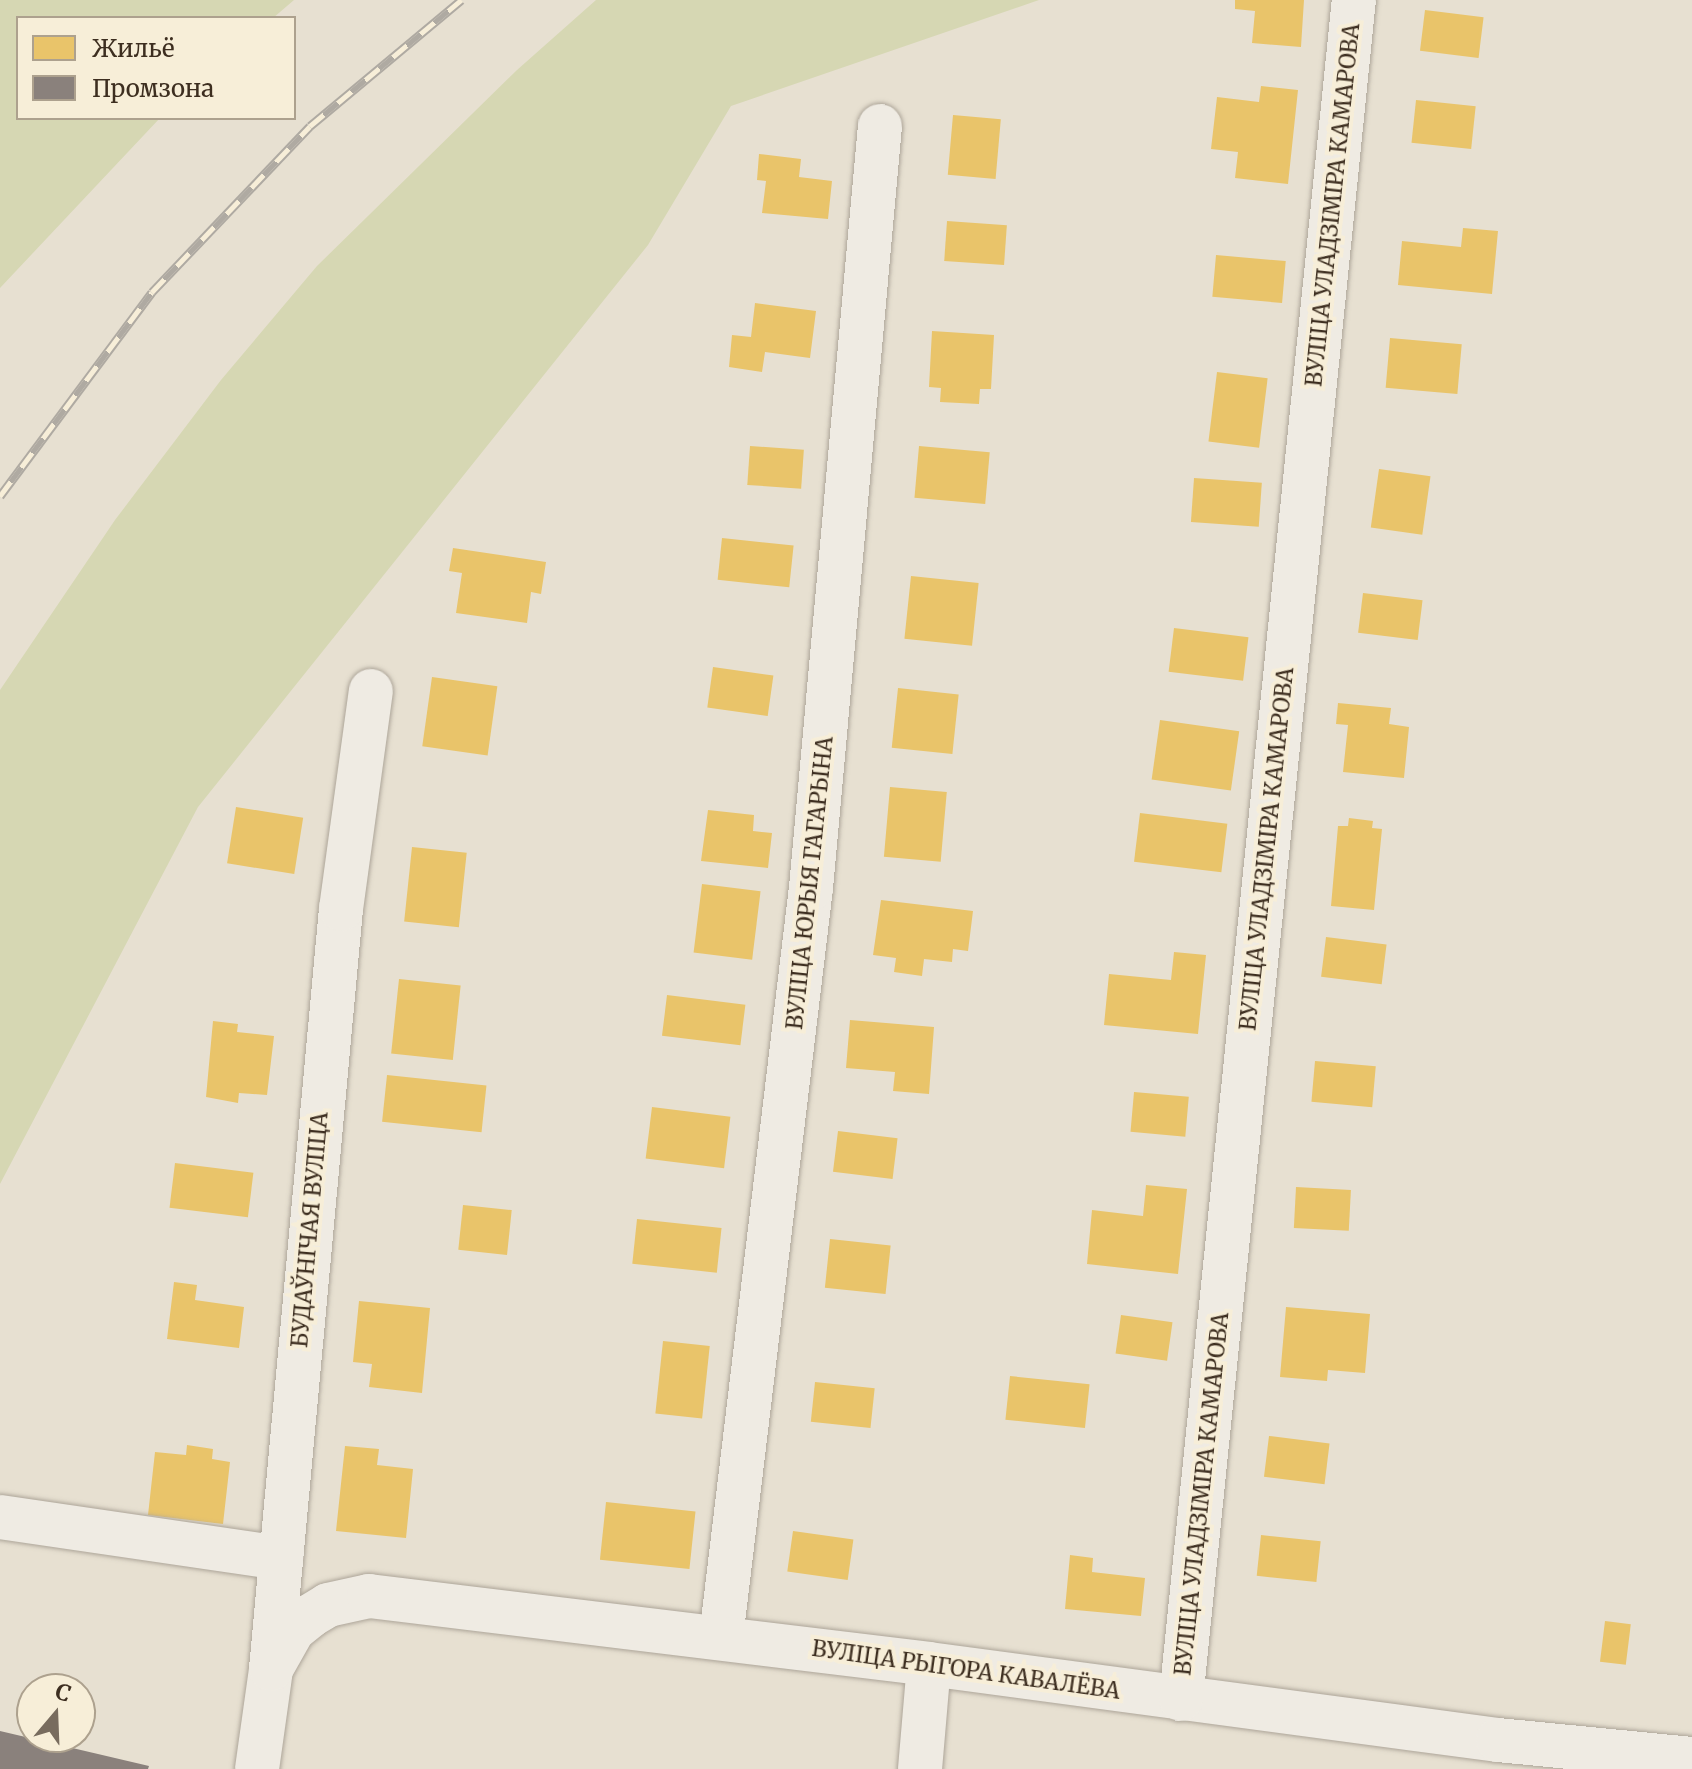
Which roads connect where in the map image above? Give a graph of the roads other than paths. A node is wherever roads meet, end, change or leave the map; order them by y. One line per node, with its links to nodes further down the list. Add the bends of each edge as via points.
1 (1354, 0): 9 (street, ВУЛІЦА УЛАДЗІМІРА КАМАРОВА)
2 (880, 126): 6 (street, ВУЛІЦА ЮРЫЯ ГАГАРЫНА, via 811,888)
3 (371, 691): 5 (street, БУДАЎНІЧАЯ ВУЛІЦА, via 340,924)
4 (0, 1517): 5 (street)
5 (281, 1558): 8 (street, БУДАЎНІЧАЯ ВУЛІЦА)
6 (721, 1638): 7 (street, ВУЛІЦА РЫГОРА КАВАЛЁВА); 8 (street, ВУЛІЦА РЫГОРА КАВАЛЁВА, via 369,1596 328,1605 310,1616 293,1630)
7 (929, 1664): 9 (street, ВУЛІЦА РЫГОРА КАВАЛЁВА); 12 (street)
8 (271, 1669): 11 (street, БУДАЎНІЧАЯ ВУЛІЦА)
9 (1181, 1699): 10 (street, ВУЛІЦА РЫГОРА КАВАЛЁВА)
10 (1692, 1759)
11 (257, 1769)
12 (920, 1769)

